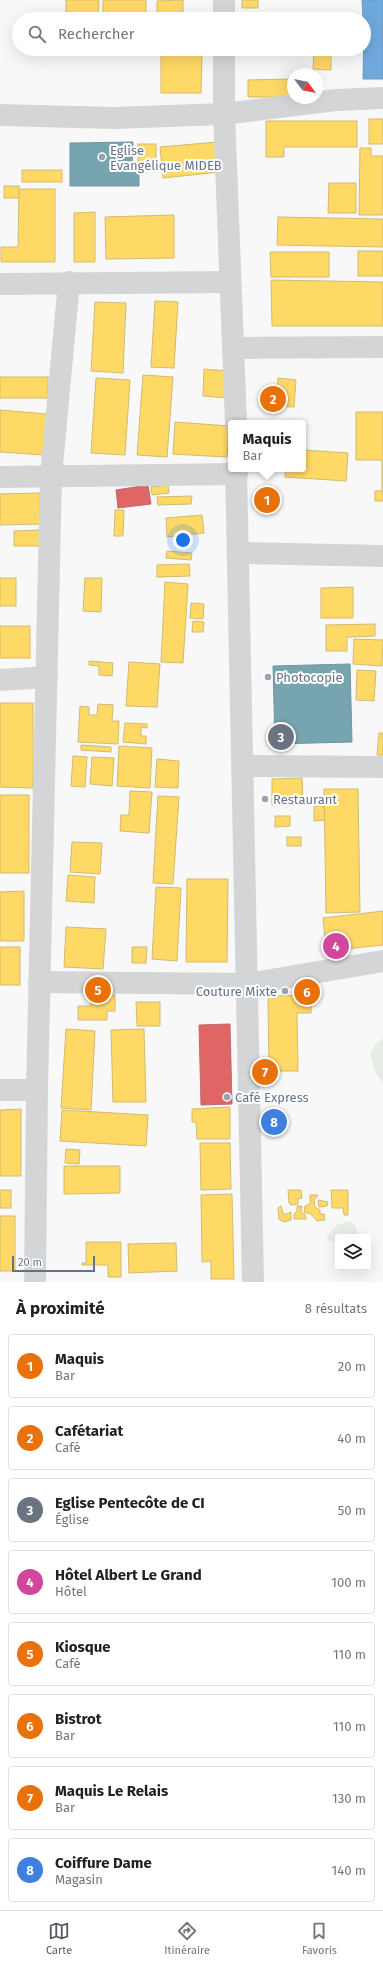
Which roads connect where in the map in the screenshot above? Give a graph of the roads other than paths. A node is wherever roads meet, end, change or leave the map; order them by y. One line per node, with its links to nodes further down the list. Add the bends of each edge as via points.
1 (224, 0): 2 (street)
2 (224, 12)
3 (224, 56): 5 (street)
4 (383, 98): 5 (street, via 336,100)
5 (224, 114): 6 (street, via 114,118); 8 (street)
6 (0, 115)
7 (69, 282): 8 (street); 9 (street); 15 (street)
8 (230, 282): 11 (street)
9 (0, 284)
10 (383, 347): 11 (street)
11 (234, 348): 12 (street)
12 (236, 420)
13 (228, 471): 15 (street)
14 (237, 472): 17 (street)
15 (51, 476): 16 (street); 19 (street)
16 (0, 477)
17 (238, 553): 18 (street); 21 (street)
18 (383, 556)
19 (47, 677): 20 (street); 24 (street)
20 (0, 680)
21 (243, 766): 22 (street); 25 (street)
22 (383, 767)
23 (383, 961): 25 (street)
24 (39, 982): 25 (street); 27 (street)
25 (247, 984): 29 (street)
26 (0, 1090): 27 (street)
27 (37, 1090): 28 (street)
28 (35, 1282)
29 (252, 1282)

